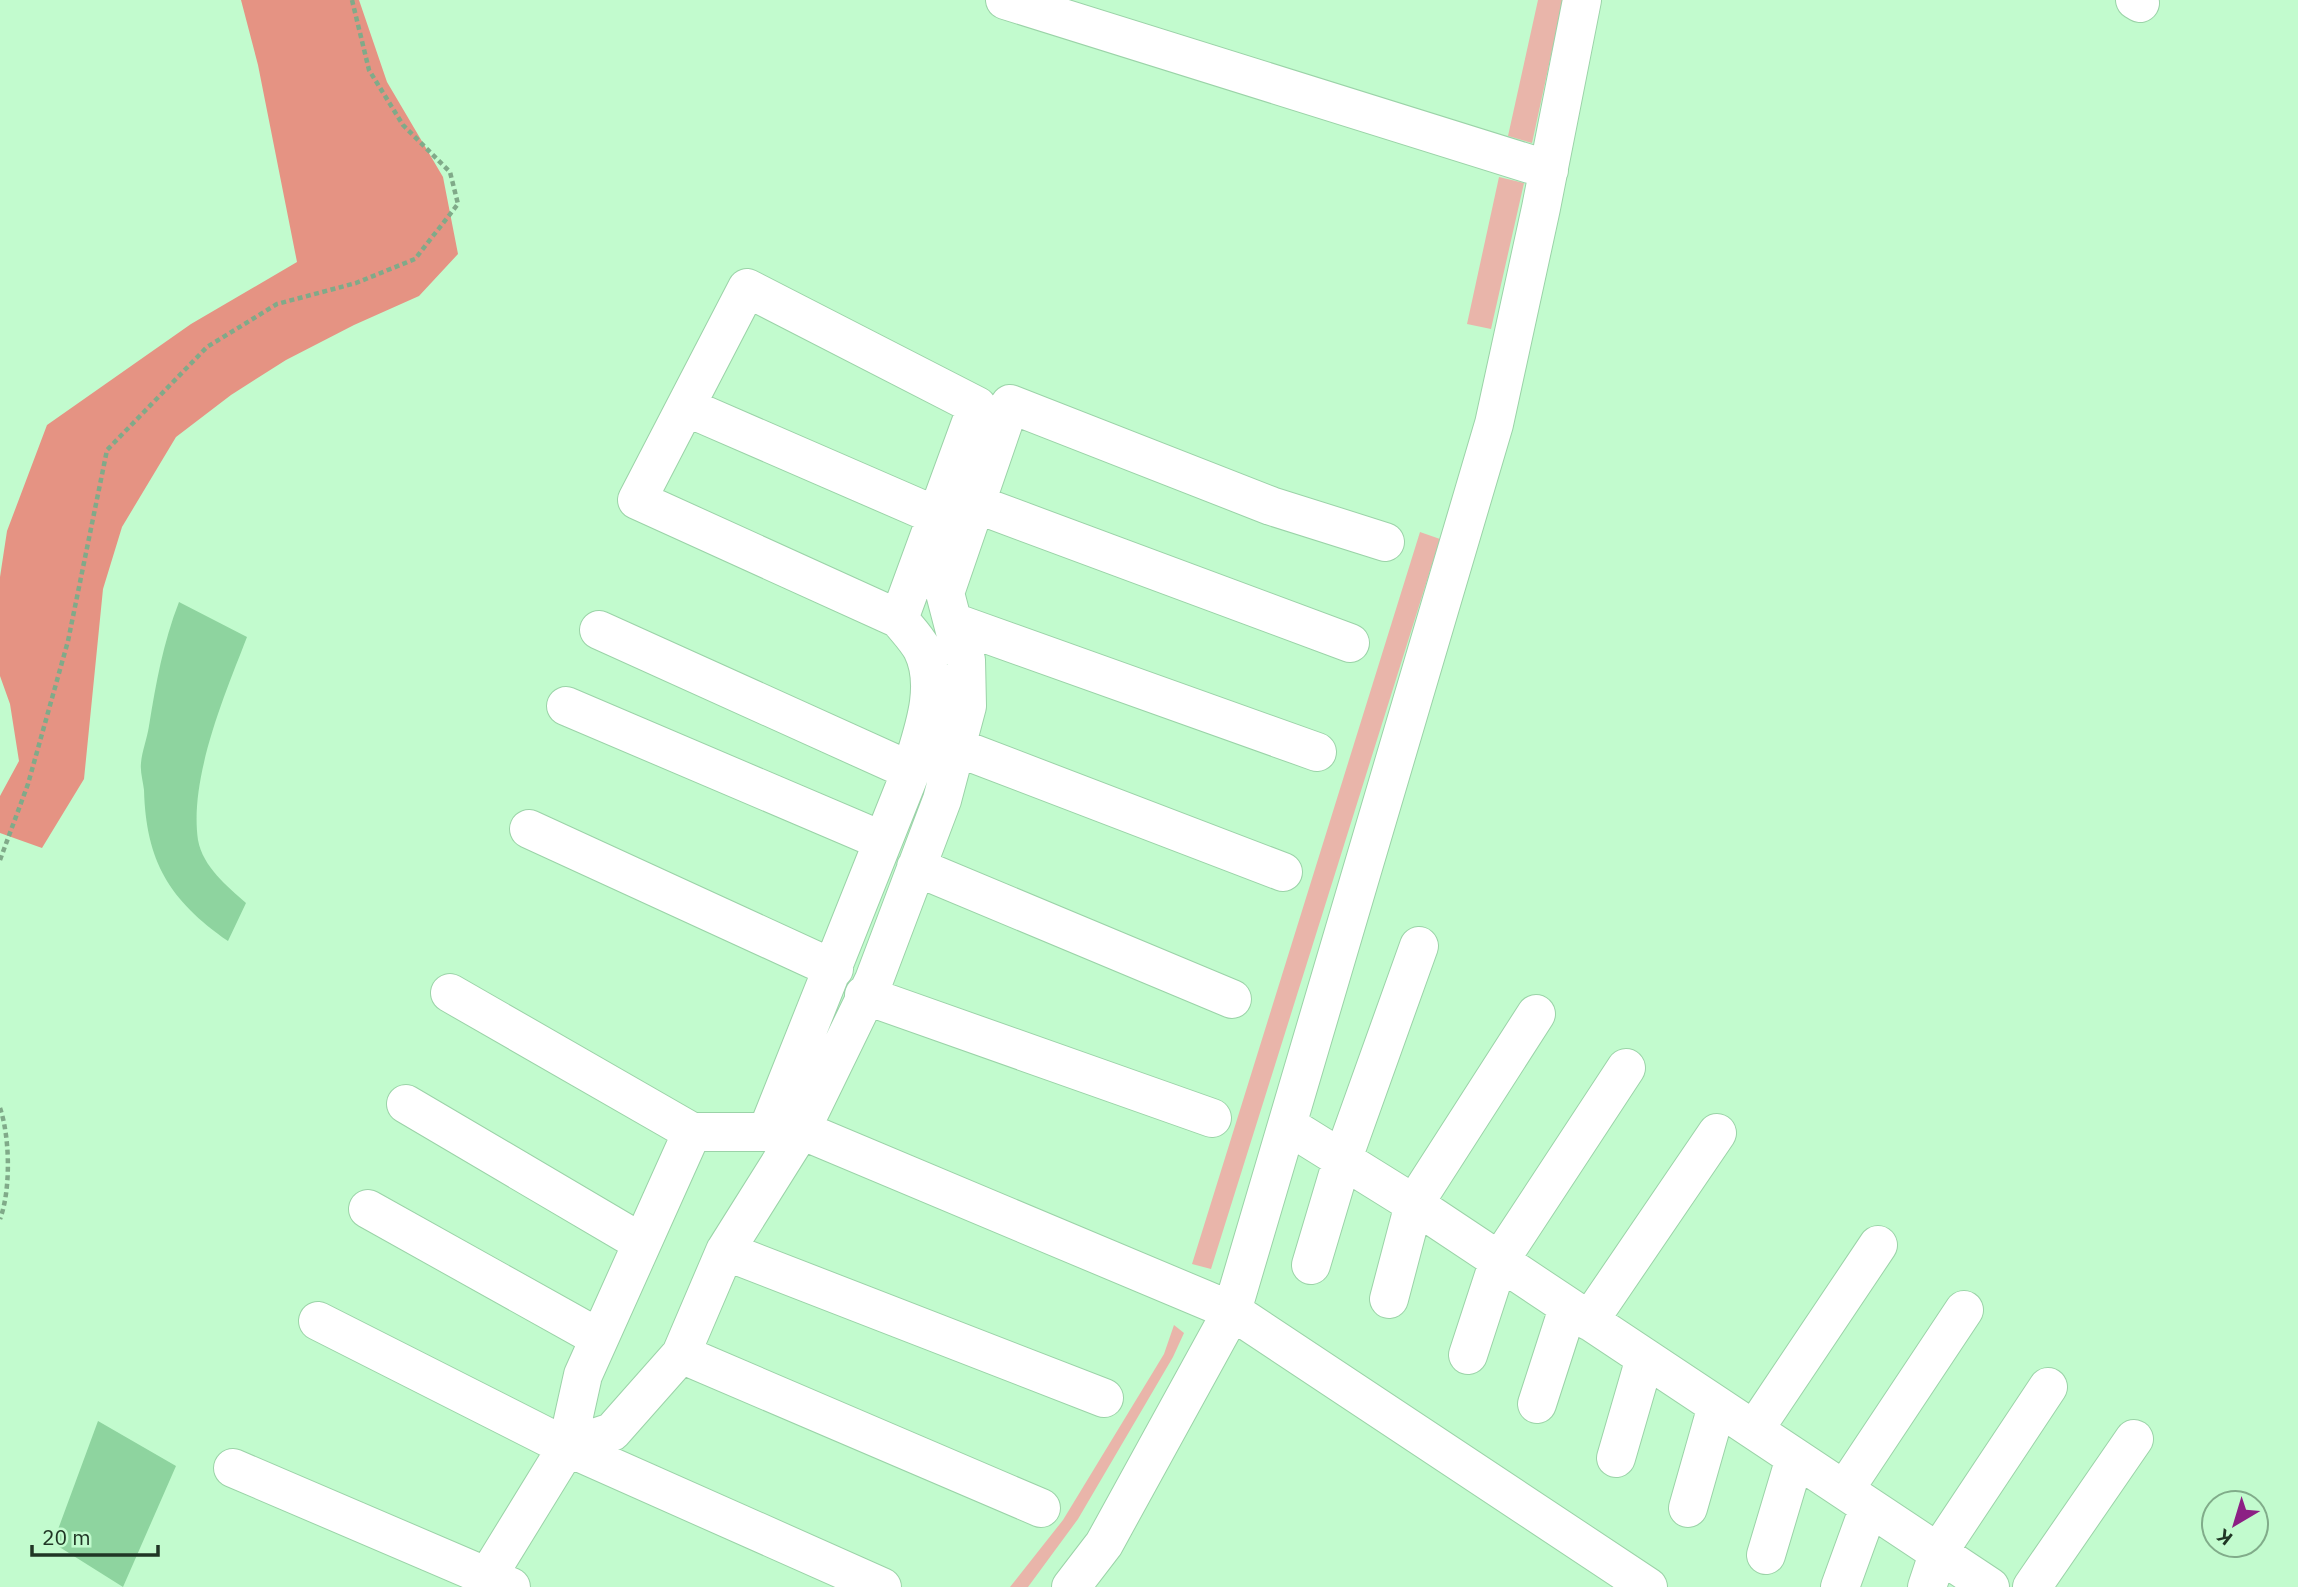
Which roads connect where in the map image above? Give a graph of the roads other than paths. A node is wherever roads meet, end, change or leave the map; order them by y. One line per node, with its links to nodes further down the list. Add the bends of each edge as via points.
1 (1005, 0): 3 (street)
2 (1582, 0): 3 (street)
3 (1549, 170): 29 (street, via 1494,424)
4 (686, 407): 6 (street); 6 (street, via 747,288 977,406); 8 (street, via 637,500)
5 (976, 503): 7 (street, via 1010,404 1271,506); 9 (street, via 945,593); 11 (street)
6 (937, 516): 8 (street)
7 (1385, 542)
8 (899, 619): 15 (street, via 922,650 931,687)
9 (953, 622): 13 (street, via 967,660 967,706); 14 (street)
10 (599, 630): 15 (street)
11 (1350, 643)
12 (566, 706): 17 (street)
13 (956, 747): 18 (street); 19 (street)
14 (1317, 752)
15 (911, 771): 17 (street)
16 (529, 830): 21 (street)
17 (883, 841): 21 (street)
18 (916, 867): 23 (street, via 874,980); 24 (street)
19 (1283, 872)
20 (1419, 946): 33 (street)
21 (834, 969): 31 (street, via 767,1132)
22 (450, 993): 31 (street)
23 (864, 995): 28 (street); 30 (street)
24 (1232, 999)
25 (1536, 1014): 34 (street)
26 (1626, 1068): 39 (street)
27 (406, 1104): 36 (street)
28 (1212, 1118)
29 (1287, 1125): 33 (street); 43 (street)
30 (801, 1130): 38 (street); 43 (street)
31 (692, 1132): 36 (street)
32 (1717, 1133): 44 (street)
33 (1342, 1161): 34 (street); 40 (street)
34 (1414, 1204): 39 (street); 41 (street)
35 (368, 1209): 46 (street)
36 (642, 1243): 46 (street)
37 (1878, 1245): 54 (street)
38 (725, 1251): 47 (street); 51 (street)
39 (1498, 1263): 44 (street); 48 (street)
40 (1311, 1265)
41 (1389, 1299)
42 (1964, 1310): 60 (street)
43 (1232, 1311): 67 (street, via 1104,1544); 68 (street)
44 (1578, 1315): 49 (street); 52 (street)
45 (318, 1321): 56 (street)
46 (599, 1338): 56 (street, via 583,1375)
47 (681, 1354): 56 (street, via 612,1432); 61 (street)
48 (1468, 1355)
49 (1645, 1358): 53 (street); 57 (street)
50 (2048, 1387): 63 (street)
51 (1104, 1398)
52 (1537, 1404)
53 (1717, 1406): 54 (street); 62 (street)
54 (1754, 1430): 58 (street)
55 (2134, 1439): 72 (street)
56 (567, 1447): 65 (street); 66 (street)
57 (1616, 1458)
58 (1795, 1458): 60 (street); 64 (street)
59 (233, 1468): 65 (street)
60 (1857, 1498): 63 (street); 69 (street)
61 (1041, 1508)
62 (1688, 1508)
63 (1939, 1551): 70 (street); 71 (street)
64 (1766, 1555)
65 (492, 1583)
66 (882, 1587)
67 (1071, 1587)
68 (1648, 1587)
69 (1840, 1587)
70 (1927, 1587)
71 (1990, 1587)
72 (2032, 1587)

